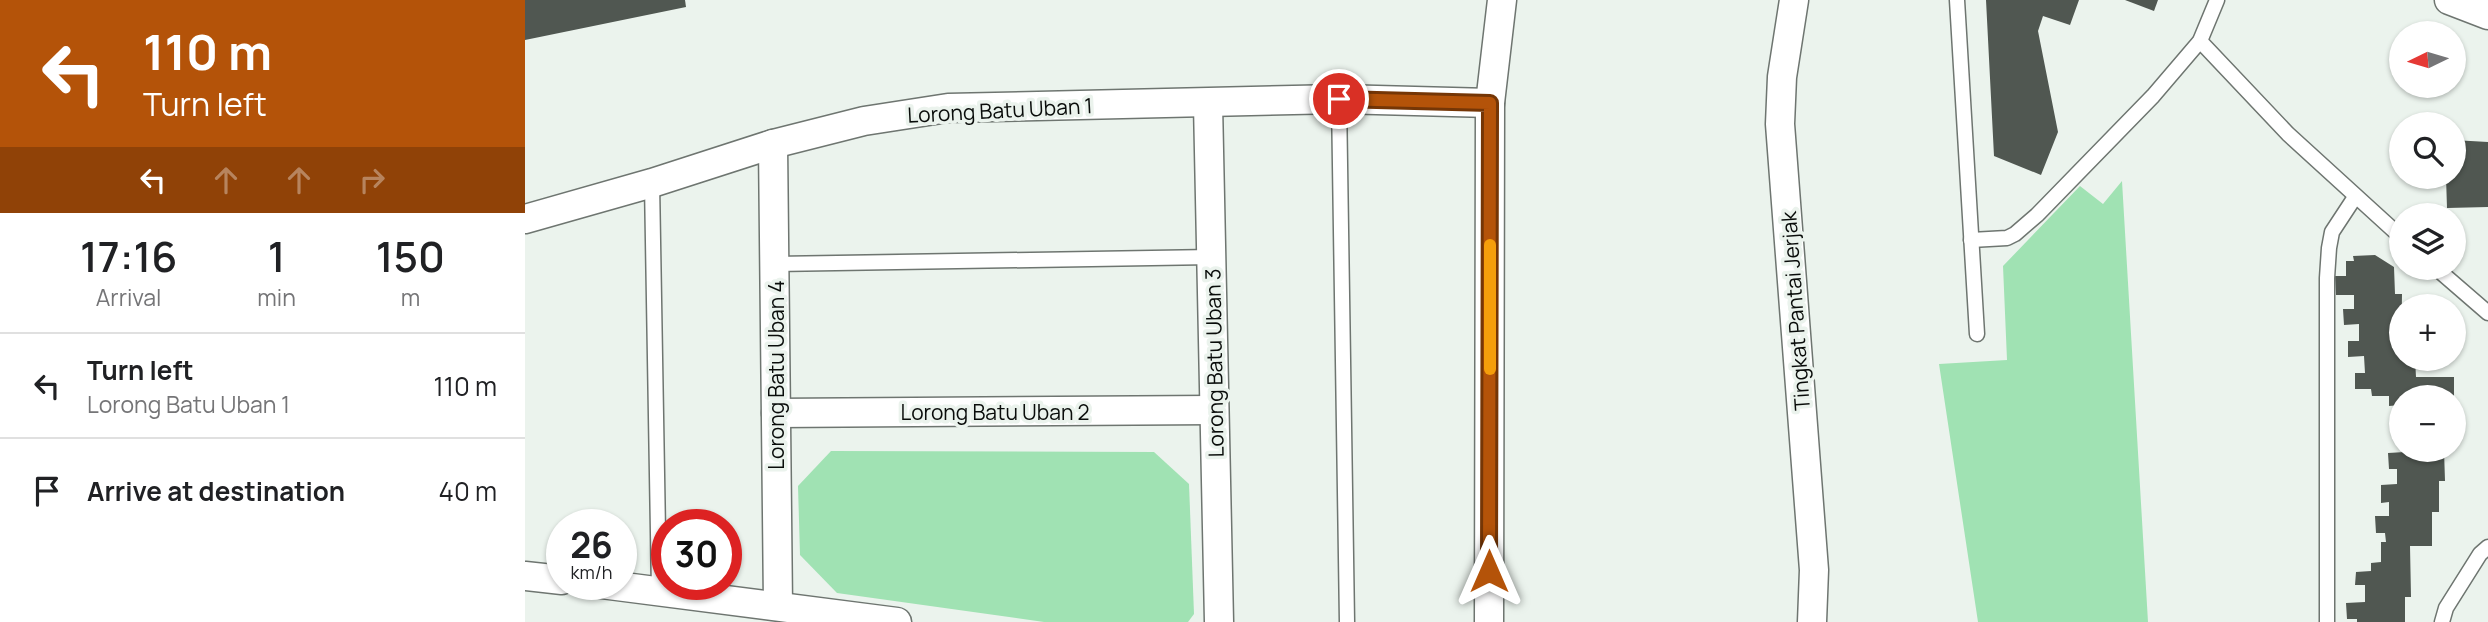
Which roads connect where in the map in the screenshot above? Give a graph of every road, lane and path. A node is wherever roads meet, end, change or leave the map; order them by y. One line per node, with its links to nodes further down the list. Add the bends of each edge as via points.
1 (1502, 0): 9 (street)
2 (1794, 0): 34 (street, Tingkat Pantai Jerjak, via 1780,124 1814,570)
3 (1957, 0): 16 (lane)
4 (2217, 0): 7 (lane)
5 (2449, 0): 6 (street)
6 (2488, 15)
7 (2200, 41): 13 (lane); 16 (lane, via 2153,96 2022,228 2007,238)
8 (1339, 99): 9 (street, Lorong Batu Uban 1); 10 (street, Lorong Batu Uban 1); 32 (lane)
9 (1490, 103): 33 (street)
10 (1208, 104): 11 (street, Lorong Batu Uban 1, via 948,108 865,121); 17 (street, Lorong Batu Uban 3)
11 (773, 144): 12 (street, Lorong Batu Uban 1); 18 (street, Lorong Batu Uban 4)
12 (652, 183): 14 (street, Lorong Batu Uban 1); 24 (lane)
13 (2355, 197): 15 (lane); 35 (lane, via 2332,233 2327,278)
14 (525, 219)
15 (2389, 227)
16 (1971, 240): 21 (lane)
17 (1212, 257): 18 (lane); 22 (street, Lorong Batu Uban 3)
18 (775, 264): 23 (street, Lorong Batu Uban 4)
19 (2450, 280): 20 (lane)
20 (2488, 313)
21 (1977, 334)
22 (1215, 410): 23 (street, Lorong Batu Uban 2); 31 (street, Lorong Batu Uban 3)
23 (776, 413): 29 (street, Lorong Batu Uban 4)
24 (658, 509)
25 (2488, 547): 36 (lane, via 2445,608)
26 (525, 576): 27 (street)
27 (546, 578)
28 (730, 600): 29 (street)
29 (778, 606): 30 (street)
30 (897, 622)
31 (1219, 622)
32 (1347, 622)
33 (1489, 622)
34 (1812, 622)
35 (2327, 622)
36 (2442, 622)

